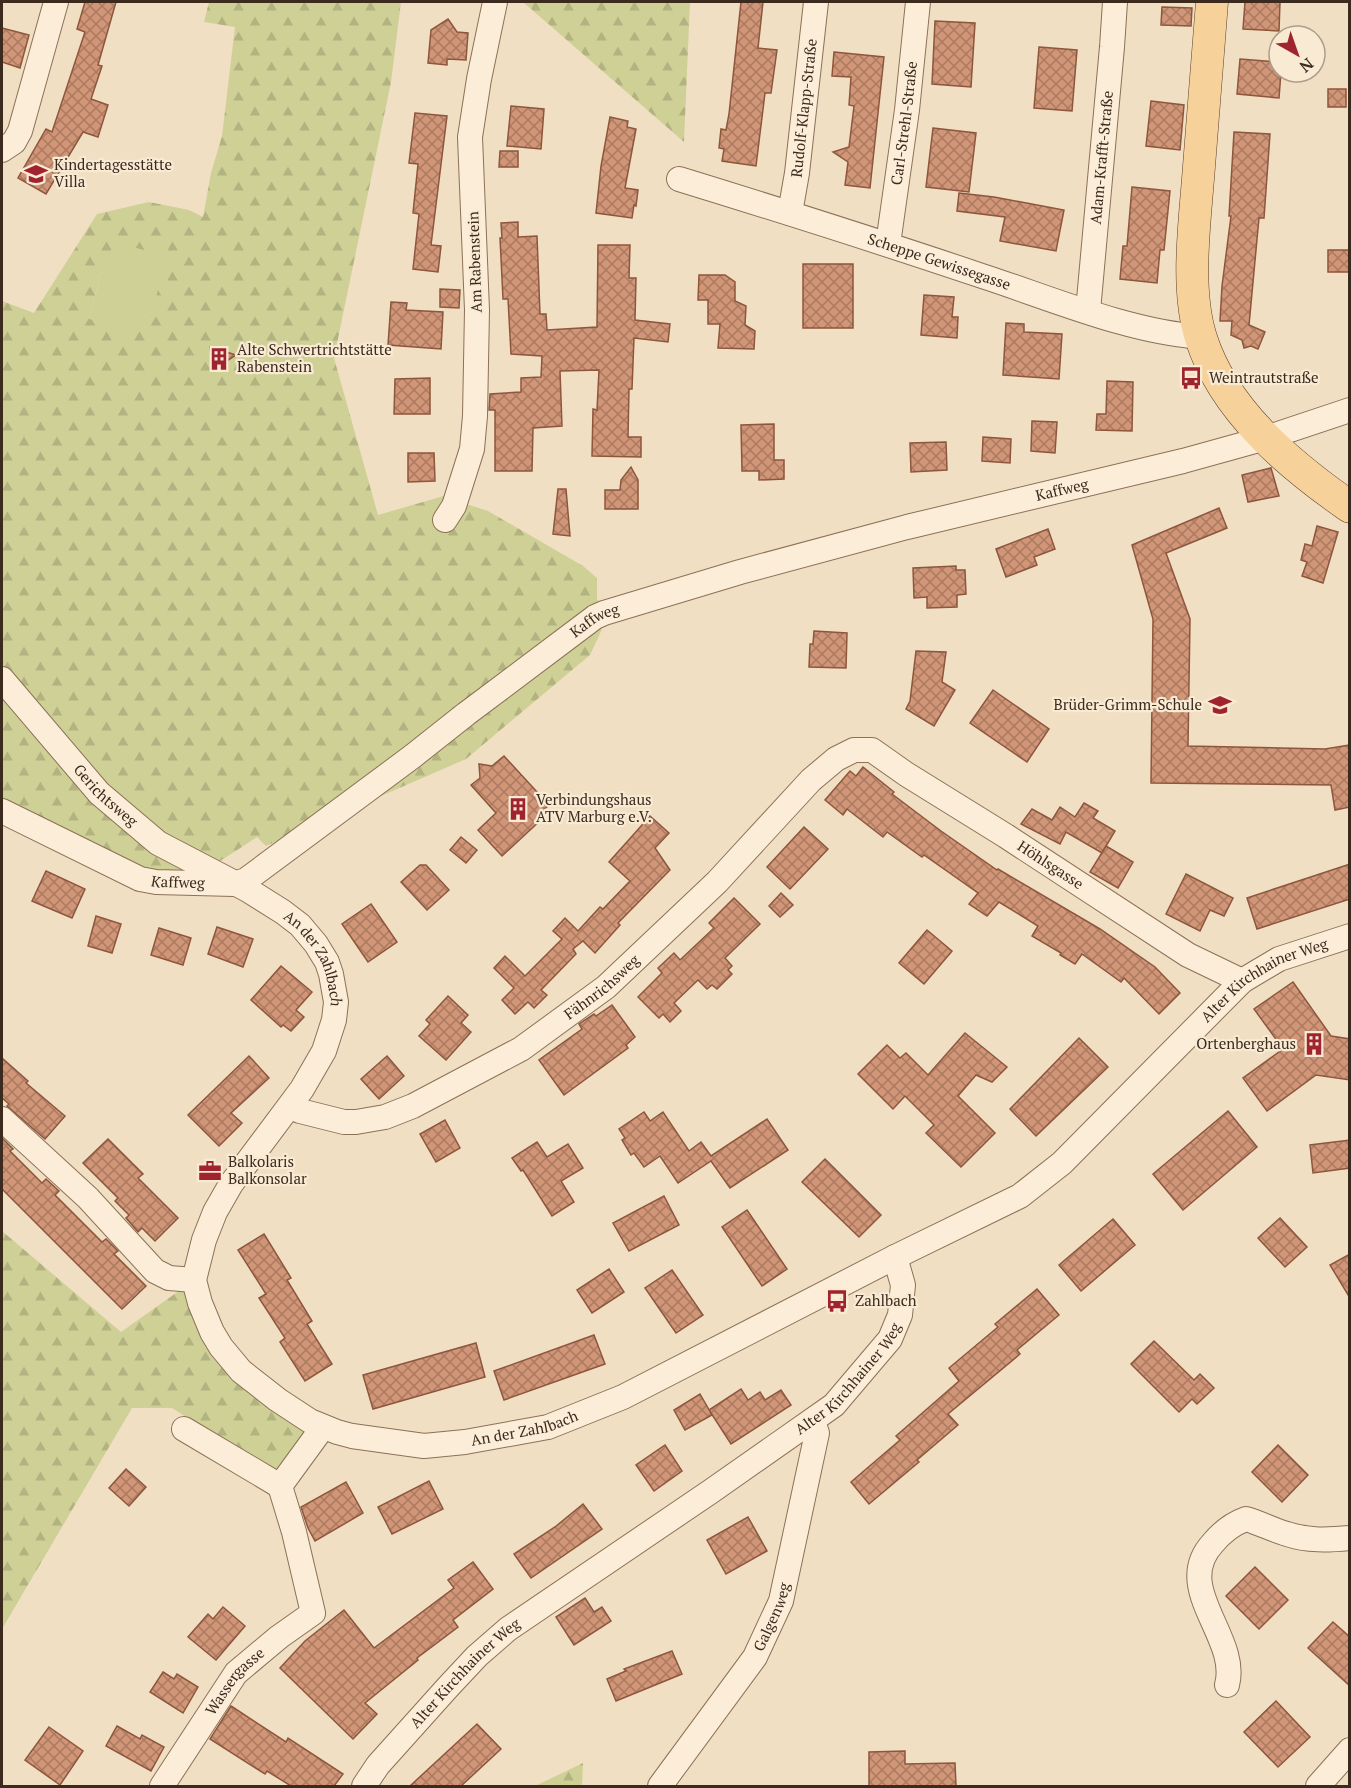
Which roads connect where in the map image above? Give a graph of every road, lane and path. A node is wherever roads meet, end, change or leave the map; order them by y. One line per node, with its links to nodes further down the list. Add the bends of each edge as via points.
1 (56, 2): 7 (street, via 20,131 14,142)
2 (495, 2): 16 (street, Am Rabenstein, via 470,137 477,310 472,449 454,506)
3 (816, 2): 9 (street, Rudolf-Klapp-Straße)
4 (918, 2): 10 (street, Carl-Strehl-Straße)
5 (1115, 2): 11 (street, Adam-Krafft-Straße)
6 (1212, 2): 12 (main road, via 1194,236 1194,287)
7 (2, 150)
8 (679, 179): 9 (street, Scheppe Gewissegasse)
9 (790, 213): 10 (street, Scheppe Gewissegasse)
10 (888, 244): 11 (street, Scheppe Gewissegasse)
11 (1088, 311): 12 (street, Scheppe Gewissegasse, via 1166,333)
12 (1201, 337): 14 (main road, via 1226,388)
13 (1350, 410): 14 (street, Kaffweg)
14 (1266, 438): 15 (main road); 20 (street, Kaffweg, via 907,527 604,613 246,880)
15 (1350, 507)
16 (445, 520)
17 (2, 679): 20 (street, Gerichtsweg, via 99,793 158,843)
18 (860, 749): 22 (street, Höhlsgasse, via 872,750 1188,955); 23 (street, Fähnrichsweg, via 836,759 811,780 717,882 606,987 521,1049 385,1117 344,1122)
19 (2, 811): 20 (street, Kaffweg, via 140,879)
20 (234, 884): 23 (street, An der Zahlbach, via 268,901 300,925 316,944 331,974 336,1002 330,1035)
21 (1350, 936): 22 (street, Alter Kirchhainer Weg, via 1279,959)
22 (1242, 981): 25 (street, Alter Kirchhainer Weg, via 1062,1163 1020,1196)
23 (290, 1106): 26 (street, An der Zahlbach, via 256,1148 215,1212)
24 (2, 1119): 26 (street, via 88,1198 155,1271 169,1278)
25 (895, 1257): 27 (street, Alter Kirchhainer Weg, via 903,1285 900,1316 890,1339 834,1405); 28 (street, An der Zahlbach, via 623,1397 548,1427 424,1446 380,1441)
26 (194, 1280): 28 (street, An der Zahlbach, via 212,1332 241,1371 278,1400)
27 (813, 1421): 35 (street, Alter Kirchhainer Weg, via 508,1629 448,1687); 36 (street, Galgenweg, via 817,1433 781,1601 755,1657)
28 (323, 1427): 30 (street)
29 (184, 1429): 30 (street)
30 (280, 1486): 34 (street, Wassergasse, via 313,1612 236,1673)
31 (1350, 1538): 32 (street, via 1305,1539 1246,1519 1232,1524 1206,1550 1198,1573 1203,1598 1227,1659)
32 (1227, 1685)
33 (1350, 1750): 37 (street)
34 (169, 1777)
35 (364, 1786)
36 (660, 1786)
37 (1318, 1786)

